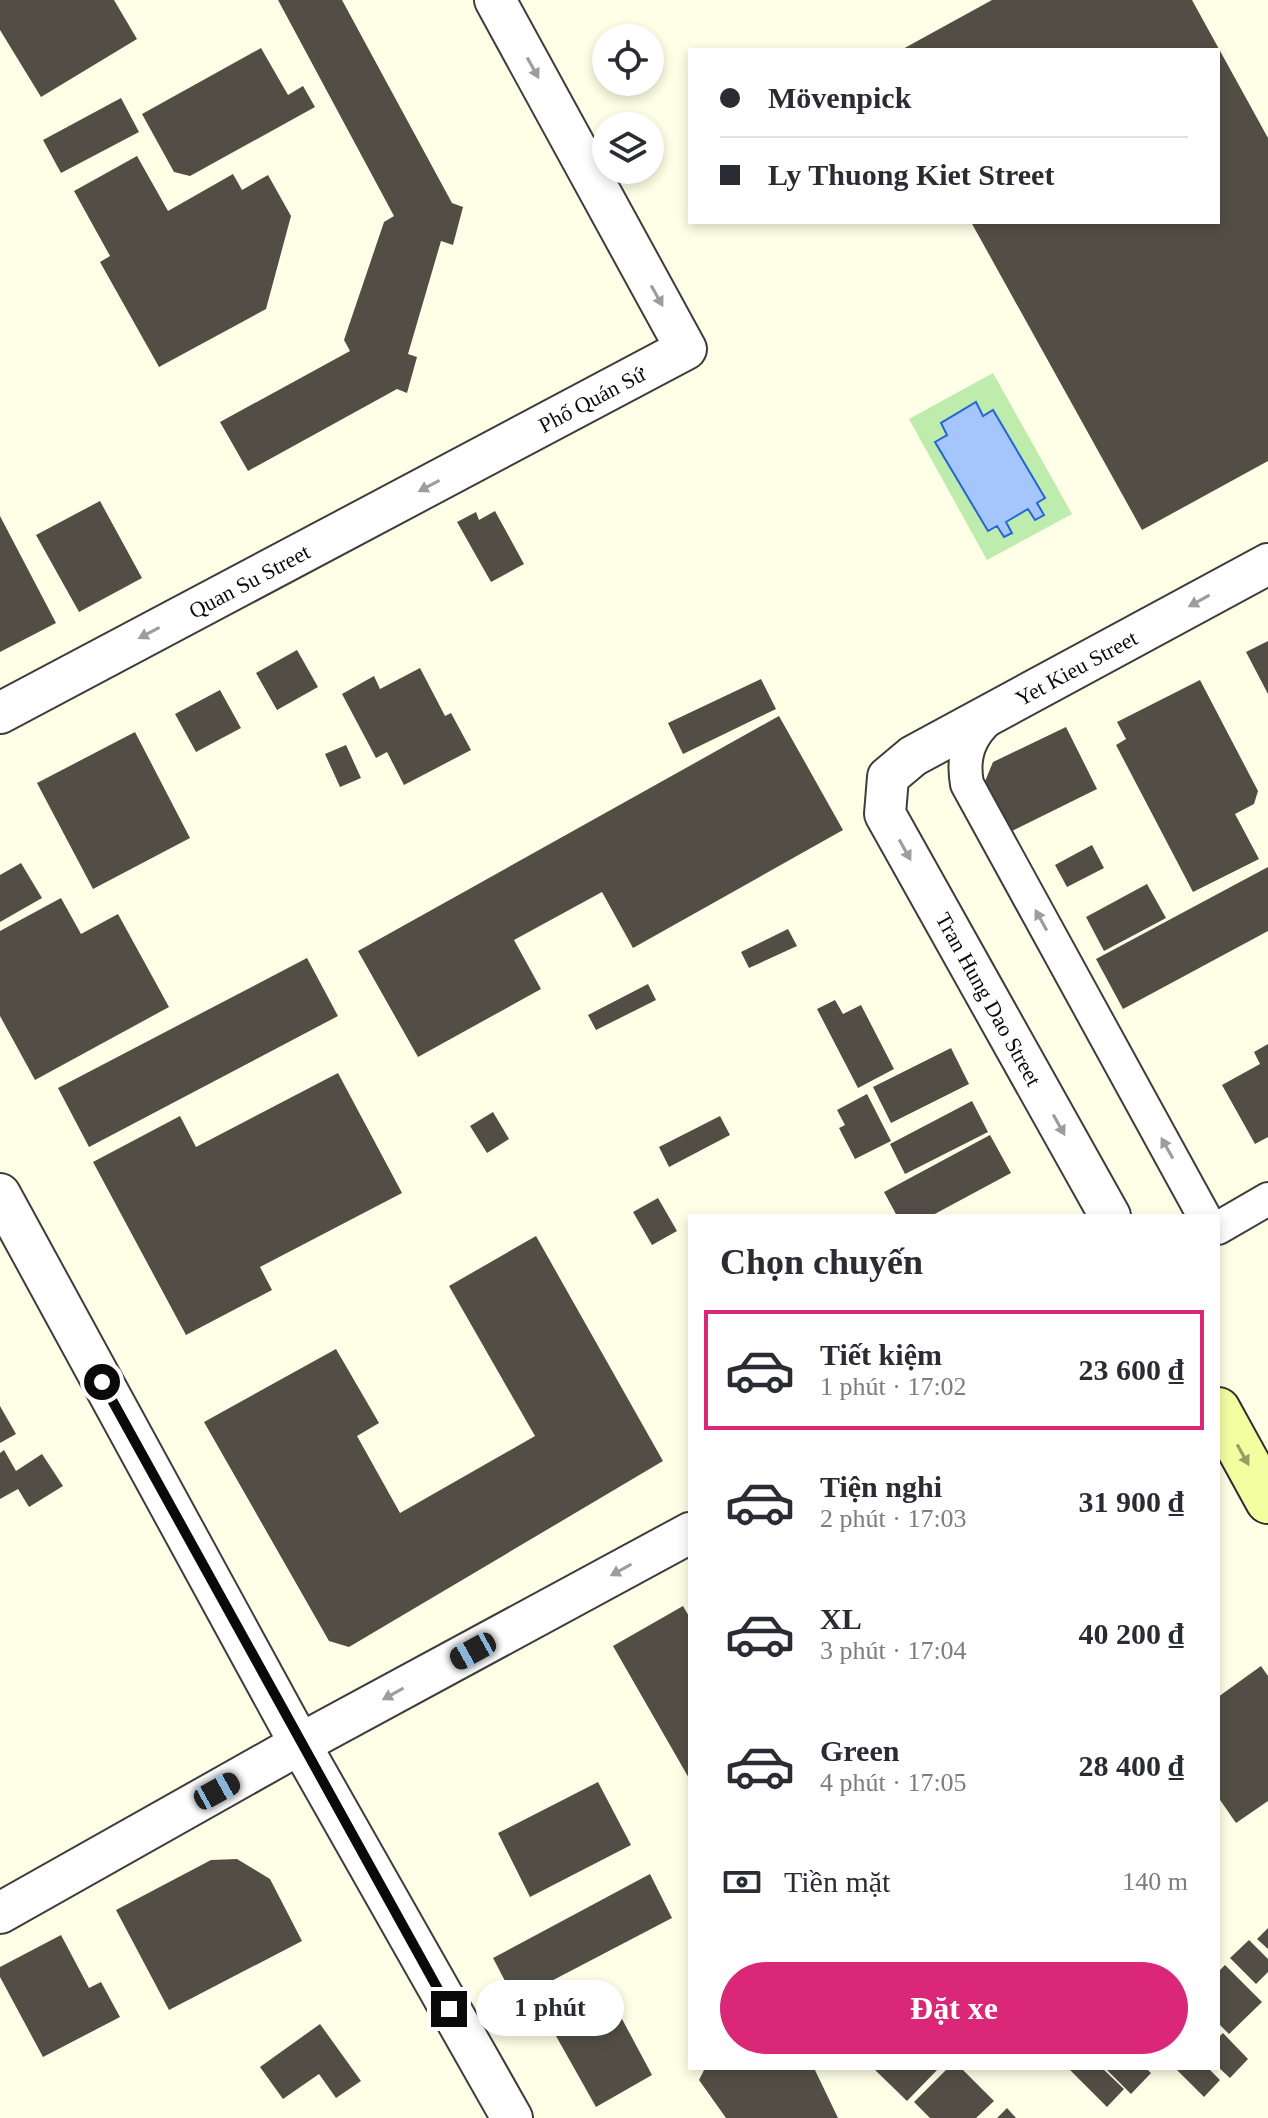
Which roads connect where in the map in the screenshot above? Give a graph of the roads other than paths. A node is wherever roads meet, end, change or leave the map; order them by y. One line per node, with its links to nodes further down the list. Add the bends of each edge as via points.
1 (495, 0): 4 (street, Quan Su Street, one-way to 4, via 686,349)
2 (1268, 564): 3 (street, Yet Kieu Street, one-way to 3)
3 (996, 712): 5 (street, Yet Kieu Street, via 913,756); 9 (street, one-way to 3, via 967,784 965,753)
4 (0, 713)
5 (888, 777): 8 (street, Tran Hung Dao Street, one-way to 8, via 885,814)
6 (0, 1194): 14 (street)
7 (1268, 1199): 10 (street)
8 (1109, 1214)
9 (1203, 1214)
10 (1220, 1227)
11 (1220, 1414): 12 (main road, one-way to 12)
12 (1268, 1501)
13 (688, 1534): 14 (street, one-way to 14)
14 (300, 1744): 15 (street); 16 (street)
15 (0, 1913)
16 (512, 2118)

